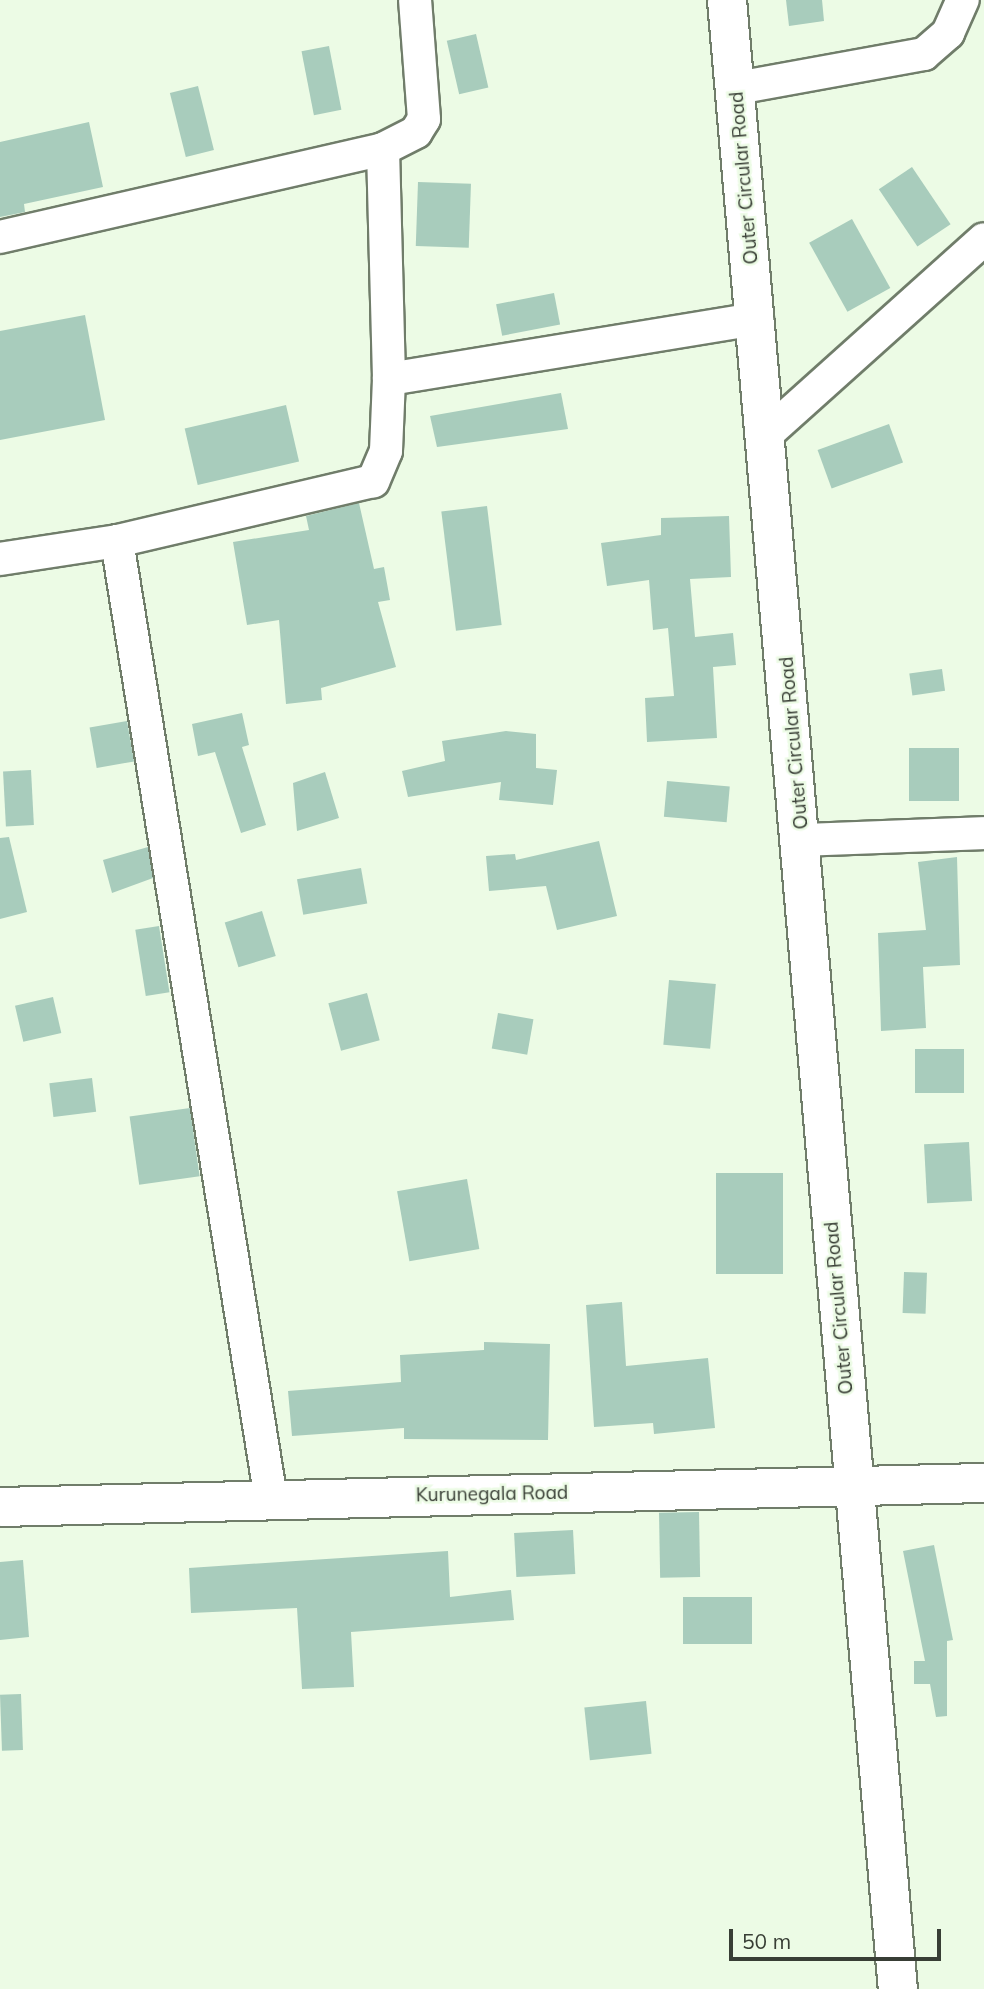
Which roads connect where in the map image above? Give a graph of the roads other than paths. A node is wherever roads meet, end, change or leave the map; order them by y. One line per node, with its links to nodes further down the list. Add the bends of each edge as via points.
1 (415, 0): 5 (street, via 424,119 416,132)
2 (727, 0): 4 (main road, Outer Circular Road)
3 (963, 0): 4 (street, via 948,33 924,54)
4 (737, 88): 8 (main road, Outer Circular Road)
5 (383, 149): 6 (street); 9 (street)
6 (0, 237)
7 (984, 239): 10 (street)
8 (757, 319): 9 (street); 10 (main road, Outer Circular Road)
9 (389, 379): 11 (street, via 386,451 373,481 339,494)
10 (768, 433): 14 (main road, Outer Circular Road)
11 (117, 541): 12 (street); 17 (street)
12 (0, 559)
13 (984, 833): 14 (street)
14 (802, 840): 16 (main road, Outer Circular Road)
15 (984, 1483): 16 (main road, Kurunegala Road)
16 (853, 1486): 17 (main road, Kurunegala Road); 19 (main road, Outer Circular Road)
17 (271, 1499): 18 (main road, Kurunegala Road)
18 (0, 1507)
19 (898, 1989)

